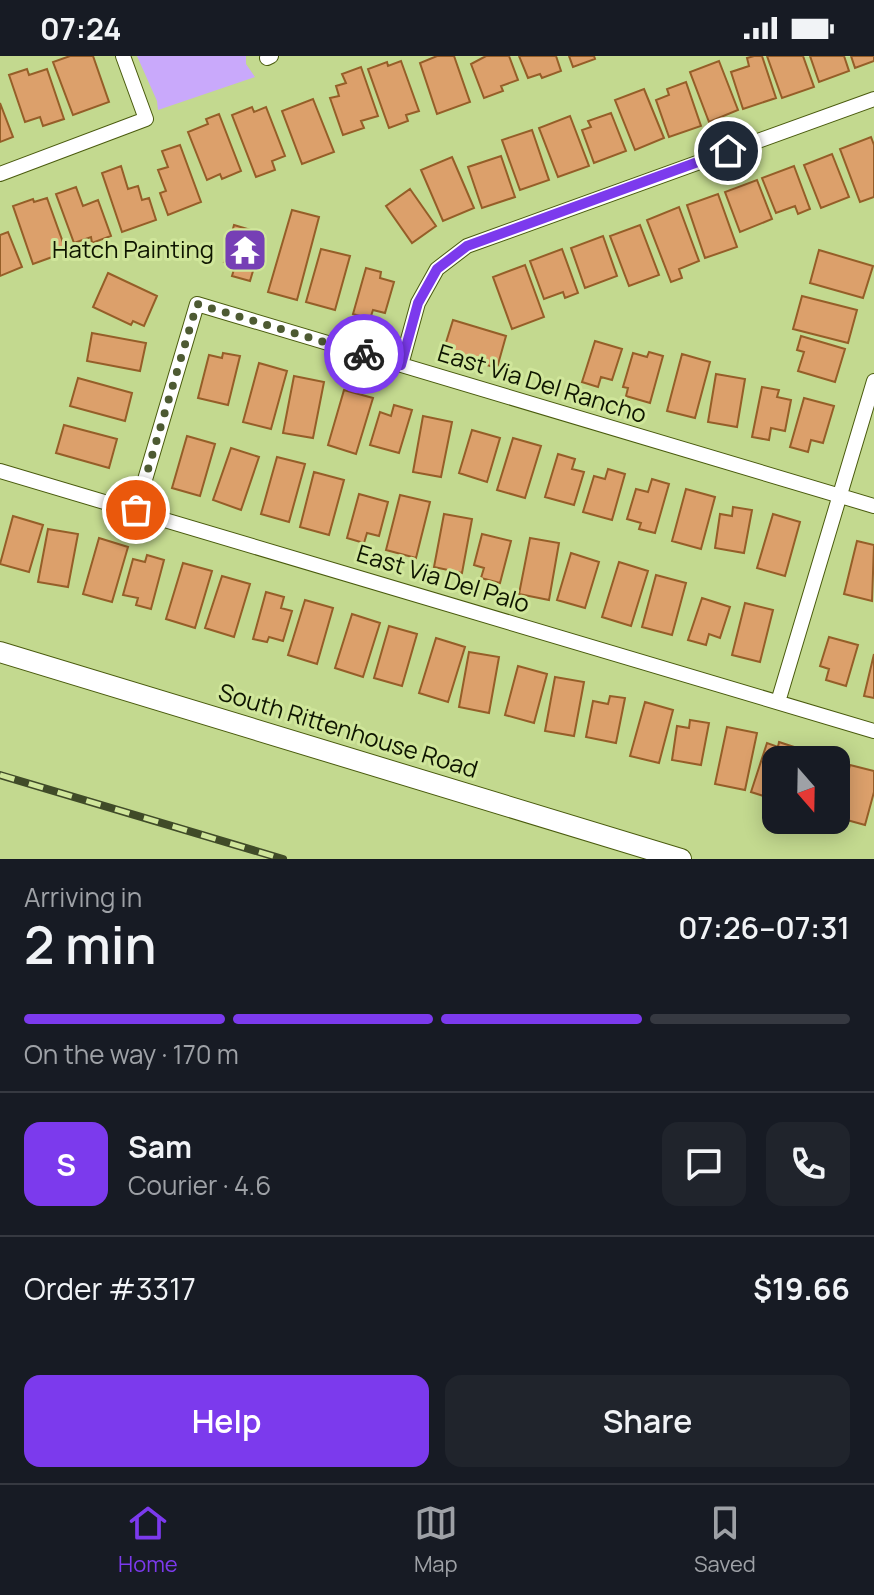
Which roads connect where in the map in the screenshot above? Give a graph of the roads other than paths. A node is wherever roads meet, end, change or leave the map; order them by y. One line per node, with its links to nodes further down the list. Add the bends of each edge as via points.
1 (123, 56): 3 (street, via 146,119)
2 (874, 99): 4 (street, via 467,246 437,269 418,303)
3 (0, 174)
4 (401, 365): 7 (street, East Via Del Rancho); 9 (street, East Via Del Rancho, via 197,304)
5 (874, 381): 7 (street)
6 (0, 471): 9 (street, East Via Del Palo)
7 (840, 495): 8 (street, East Via Del Rancho); 11 (street)
8 (874, 506)
9 (136, 510): 11 (street, East Via Del Palo)
10 (0, 652): 13 (main road, South Rittenhouse Road)
11 (778, 702): 12 (street, East Via Del Palo)
12 (874, 731)
13 (681, 859)

